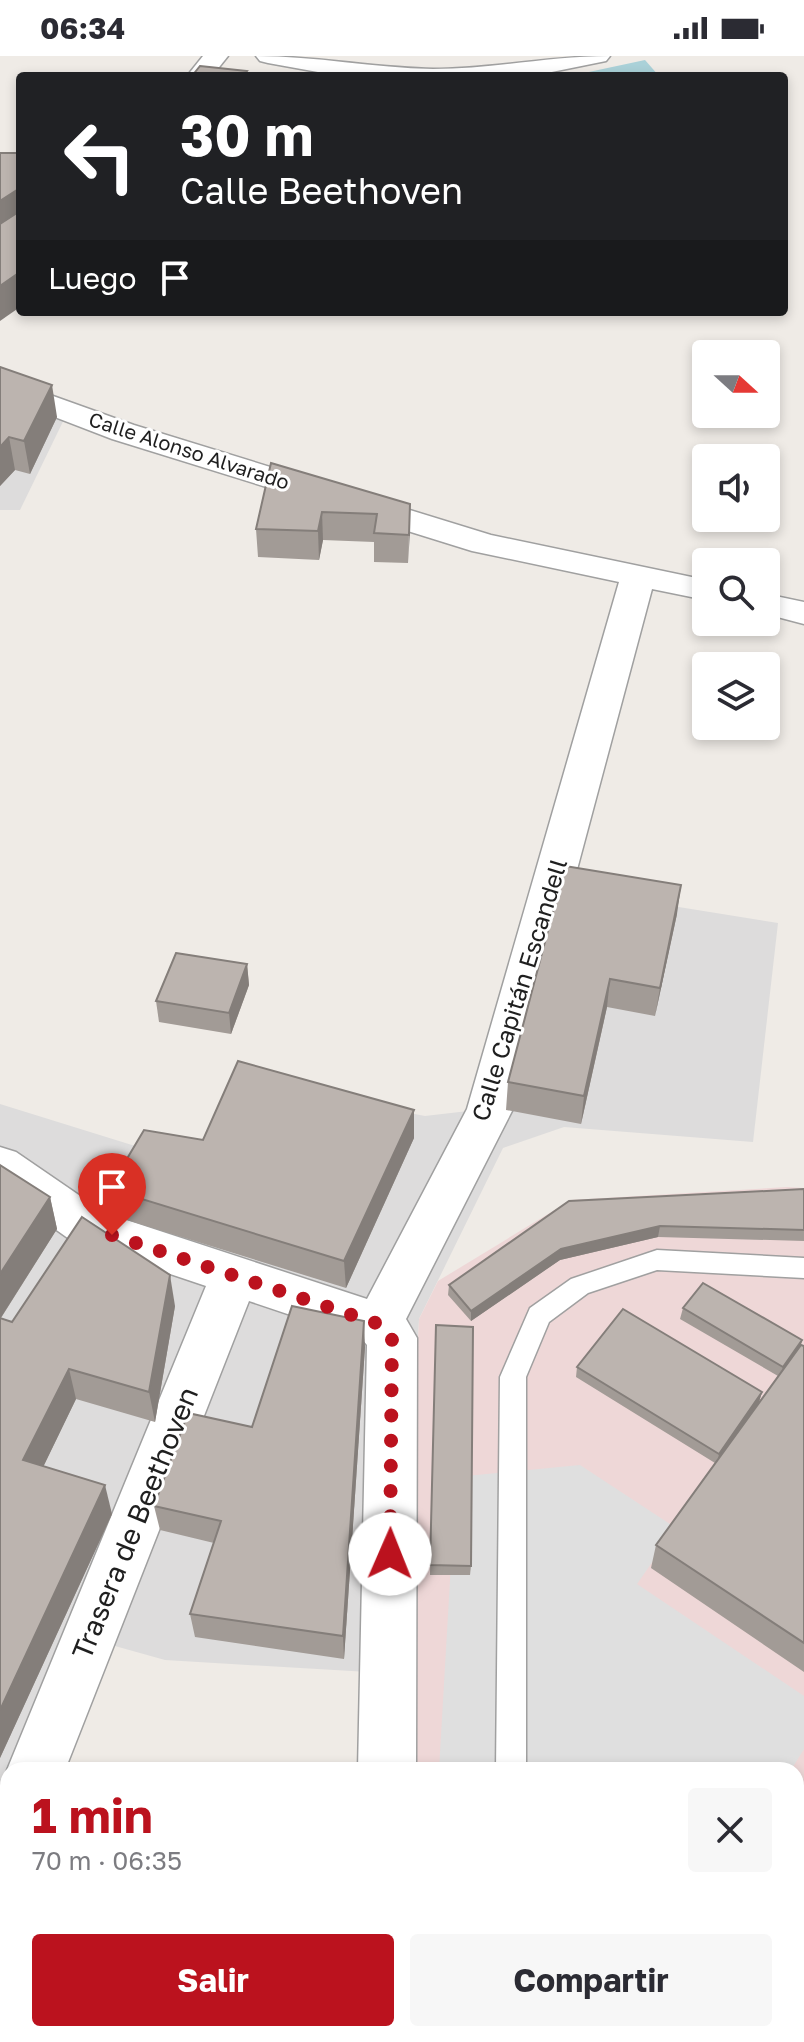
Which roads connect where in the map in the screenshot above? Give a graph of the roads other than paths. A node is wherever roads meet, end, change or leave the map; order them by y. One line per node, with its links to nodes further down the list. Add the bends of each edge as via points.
1 (216, 56): 4 (street)
2 (268, 56): 5 (street)
3 (598, 56): 6 (street)
4 (202, 72)
5 (360, 72)
6 (522, 72)
7 (0, 386): 8 (street, Calle Alonso Alvarado, via 123,432 484,544)
8 (639, 574): 9 (street, Calle Alonso Alvarado); 15 (street, Calle Capitán Escandell, via 490,1109)
9 (692, 587)
10 (780, 607): 11 (street)
11 (804, 613)
12 (0, 1165): 14 (street, via 77,1245)
13 (804, 1268): 18 (lane, via 657,1260 580,1286 539,1315 513,1377)
14 (235, 1276): 15 (street); 16 (street, Trasera de Beethoven)
15 (379, 1324): 17 (street, via 392,1338)
16 (39, 1762)
17 (387, 1762)
18 (511, 1762)

